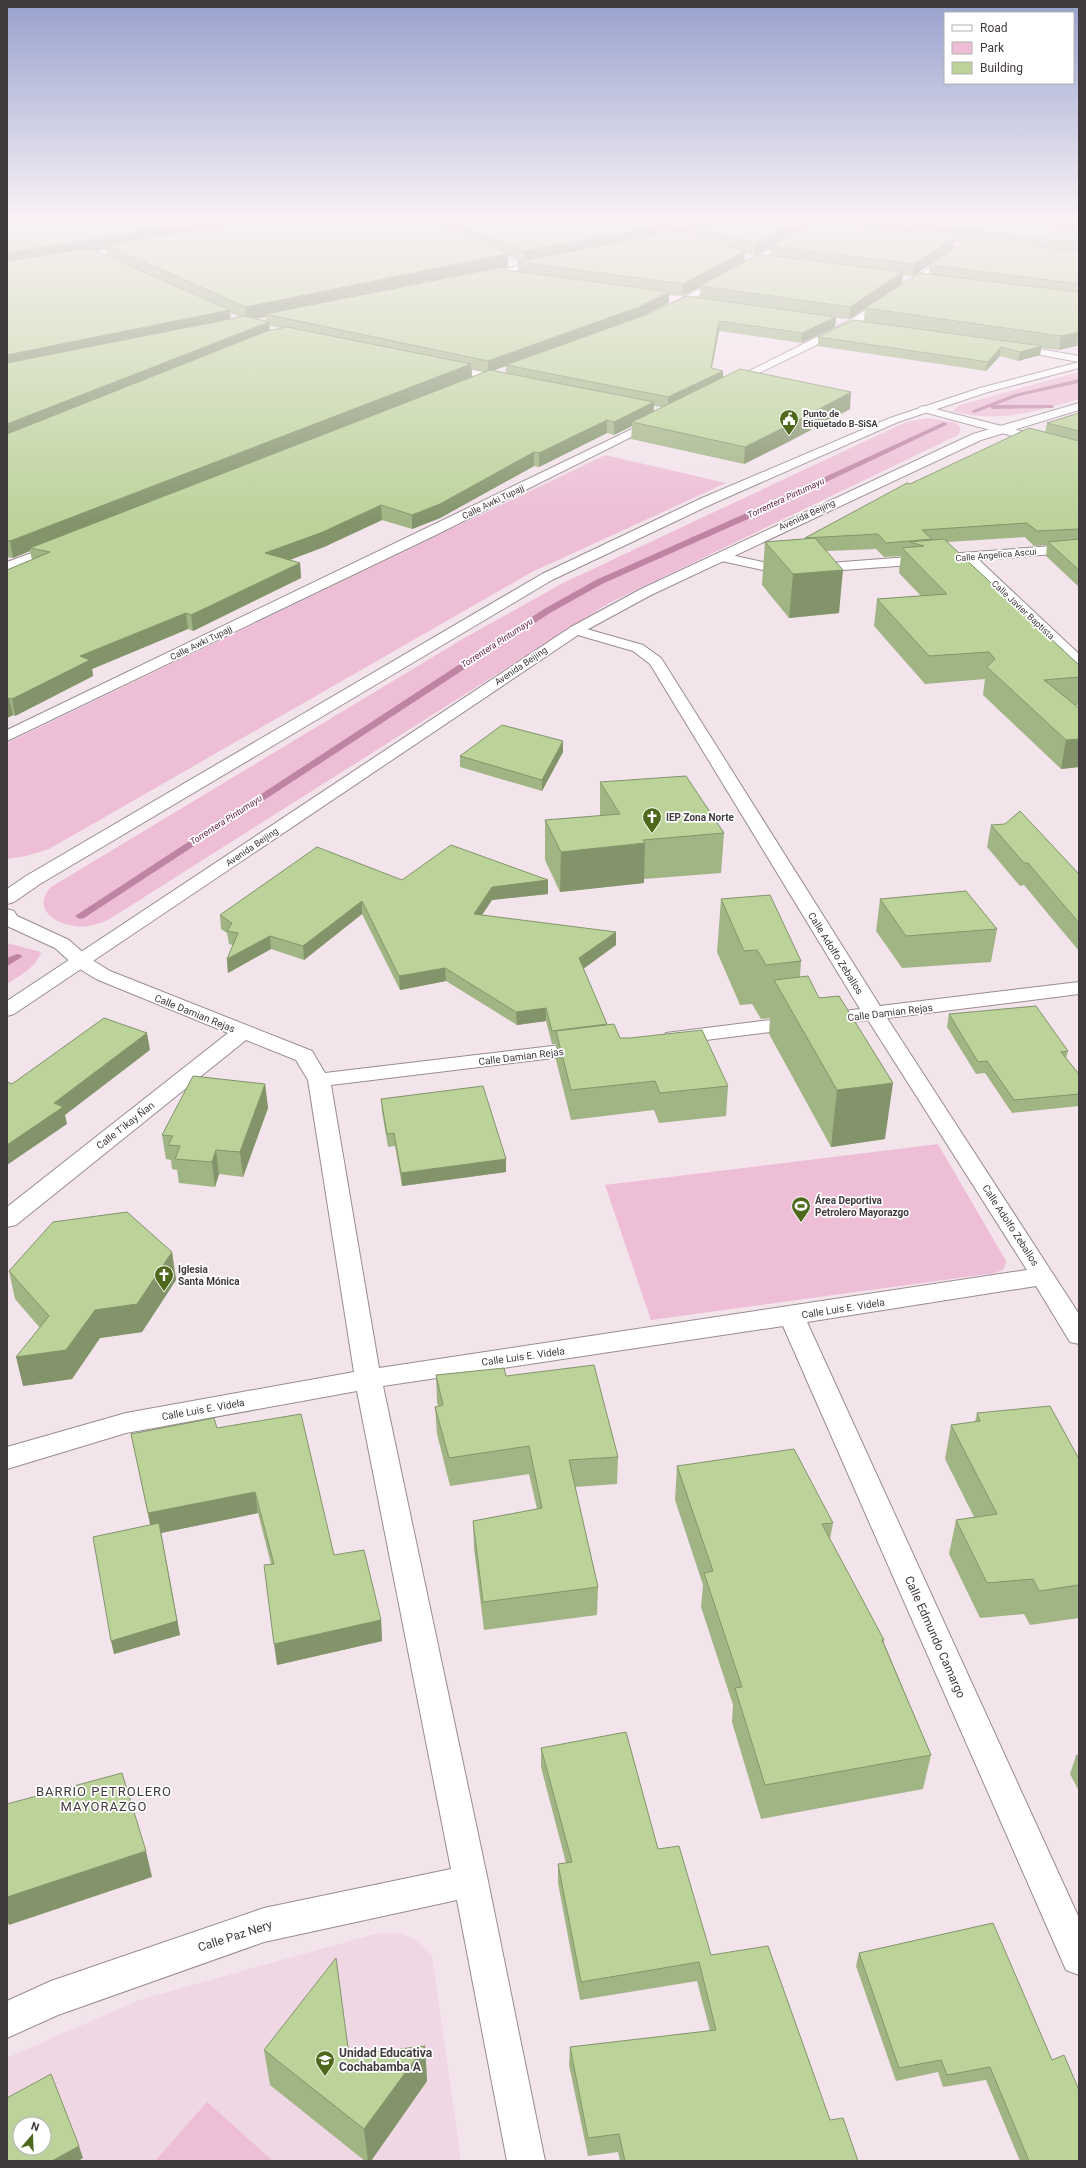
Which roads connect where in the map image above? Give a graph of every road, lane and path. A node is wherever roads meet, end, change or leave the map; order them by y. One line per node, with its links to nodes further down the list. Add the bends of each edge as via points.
1 (858, 320): 3 (street)
2 (836, 322): 3 (street)
3 (852, 324): 4 (street); 13 (street)
4 (867, 326)
5 (1002, 345): 6 (street)
6 (1079, 359)
7 (432, 364): 10 (street)
8 (1079, 365): 15 (street)
9 (514, 368): 10 (street)
10 (492, 376): 11 (street); 12 (street)
11 (523, 383)
12 (470, 385)
13 (719, 390)
14 (1079, 406): 17 (street, Avenida Beijing)
15 (924, 409): 17 (street); 27 (street, via 708,501 547,577 67,860)
16 (654, 411): 26 (street, Calle Awki Tupajj, via 670,414)
17 (1003, 430): 18 (street); 21 (street, Avenida Beijing, via 977,436)
18 (1079, 450)
19 (73, 541): 23 (street)
20 (1079, 548): 22 (street, Calle Angelica Ascui)
21 (722, 557): 22 (street, Calle Angelica Ascui, via 767,567 803,569); 24 (street, Avenida Beijing, via 646,592)
22 (968, 557): 25 (street, Calle Javier Baptista)
23 (7, 567)
24 (576, 630): 29 (street, Avenida Beijing); 32 (street, Calle Adolfo Zeballos, via 638,648 656,661)
25 (1079, 662)
26 (7, 736)
27 (7, 898)
28 (7, 915): 29 (street, Calle Damian Rejas, via 10,920 62,944)
29 (82, 962): 31 (street, Avenida Beijing); 33 (street, Calle Damian Rejas, via 103,975)
30 (1079, 988): 32 (street, Calle Damian Rejas)
31 (7, 1010)
32 (874, 1014): 34 (street, Calle Damian Rejas); 38 (street, Calle Adolfo Zeballos)
33 (243, 1032): 36 (street, Calle Damian Rejas, via 304,1056); 37 (street, Calle T'ikay Ñan)
34 (653, 1040)
35 (606, 1046): 36 (street, Calle Damian Rejas)
36 (319, 1080): 41 (street)
37 (7, 1218)
38 (1043, 1276): 39 (street, Calle Luis E. Videla); 40 (street, Calle Adolfo Zeballos)
39 (791, 1316): 41 (street, Calle Luis E. Videla); 44 (street, Calle Edmundo Camargo)
40 (1079, 1335)
41 (368, 1379): 42 (street, Calle Luis E. Videla, via 126,1424); 43 (street)
42 (7, 1458)
43 (471, 1881): 45 (street, Calle Paz Nery, via 264,1925 51,1998); 46 (street)
44 (1079, 1958)
45 (7, 2020)
46 (526, 2161)

